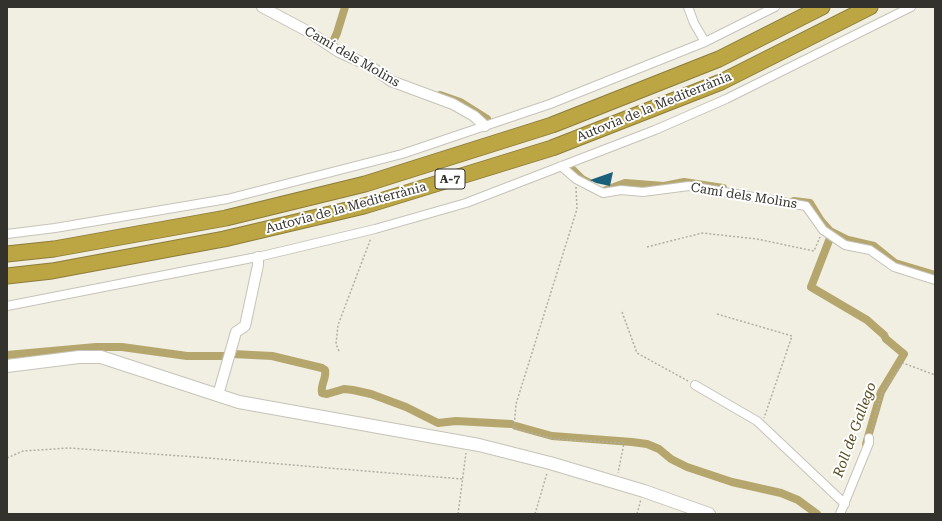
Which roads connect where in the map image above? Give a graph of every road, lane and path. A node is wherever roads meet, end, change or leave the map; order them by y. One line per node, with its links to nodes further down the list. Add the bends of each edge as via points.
1 (262, 7): 8 (street, Camí dels Molins, via 309,32 339,52 370,66 392,81 453,104 474,116)
2 (688, 7): 7 (street)
3 (775, 7): 7 (street)
4 (822, 7): 15 (highway, Autovia de la Mediterrània / A-7, via 719,59 552,125 365,184 226,218 54,250)
5 (870, 7): 17 (highway, Autovia de la Mediterrània / A-7, via 721,82 552,148 364,206 224,239 52,271)
6 (912, 7): 9 (street, via 726,99 655,130)
7 (705, 42): 8 (street, via 550,104)
8 (485, 126): 13 (street, via 402,154 226,199)
9 (561, 166): 10 (street, Camí dels Molins); 11 (street, via 466,203)
10 (576, 179): 12 (street, Camí dels Molins, via 603,193 621,190 644,192 689,186 806,206); 32 (path, via 577,209 516,404 514,428 554,439 624,443)
11 (375, 229): 16 (street); 22 (path, via 338,325 336,344)
12 (823, 230): 14 (path, via 814,251 702,233); 18 (street, Camí dels Molins, via 844,245 870,250 894,267)
13 (7, 234)
14 (647, 247)
15 (7, 254)
16 (258, 257): 19 (street); 26 (street, via 245,326 236,332)
17 (7, 276)
18 (935, 280)
19 (7, 306)
20 (622, 312): 25 (path, via 637,353)
21 (717, 314): 27 (path, via 792,336)
22 (339, 351)
23 (7, 366): 26 (main road, via 79,357 102,357)
24 (935, 375): 28 (path, via 902,363 882,392)
25 (695, 385): 27 (street)
26 (218, 395): 30 (main road, via 258,406 479,445)
27 (762, 426): 34 (street)
28 (869, 438): 34 (street)
29 (7, 458): 31 (path, via 23,451 69,448)
30 (550, 463): 32 (main road); 35 (path)
31 (462, 479)
32 (616, 483): 33 (main road)
33 (644, 492): 36 (path); 37 (main road)
34 (845, 504): 38 (street)
35 (535, 514)
36 (637, 514)
37 (709, 514)
38 (840, 514)

